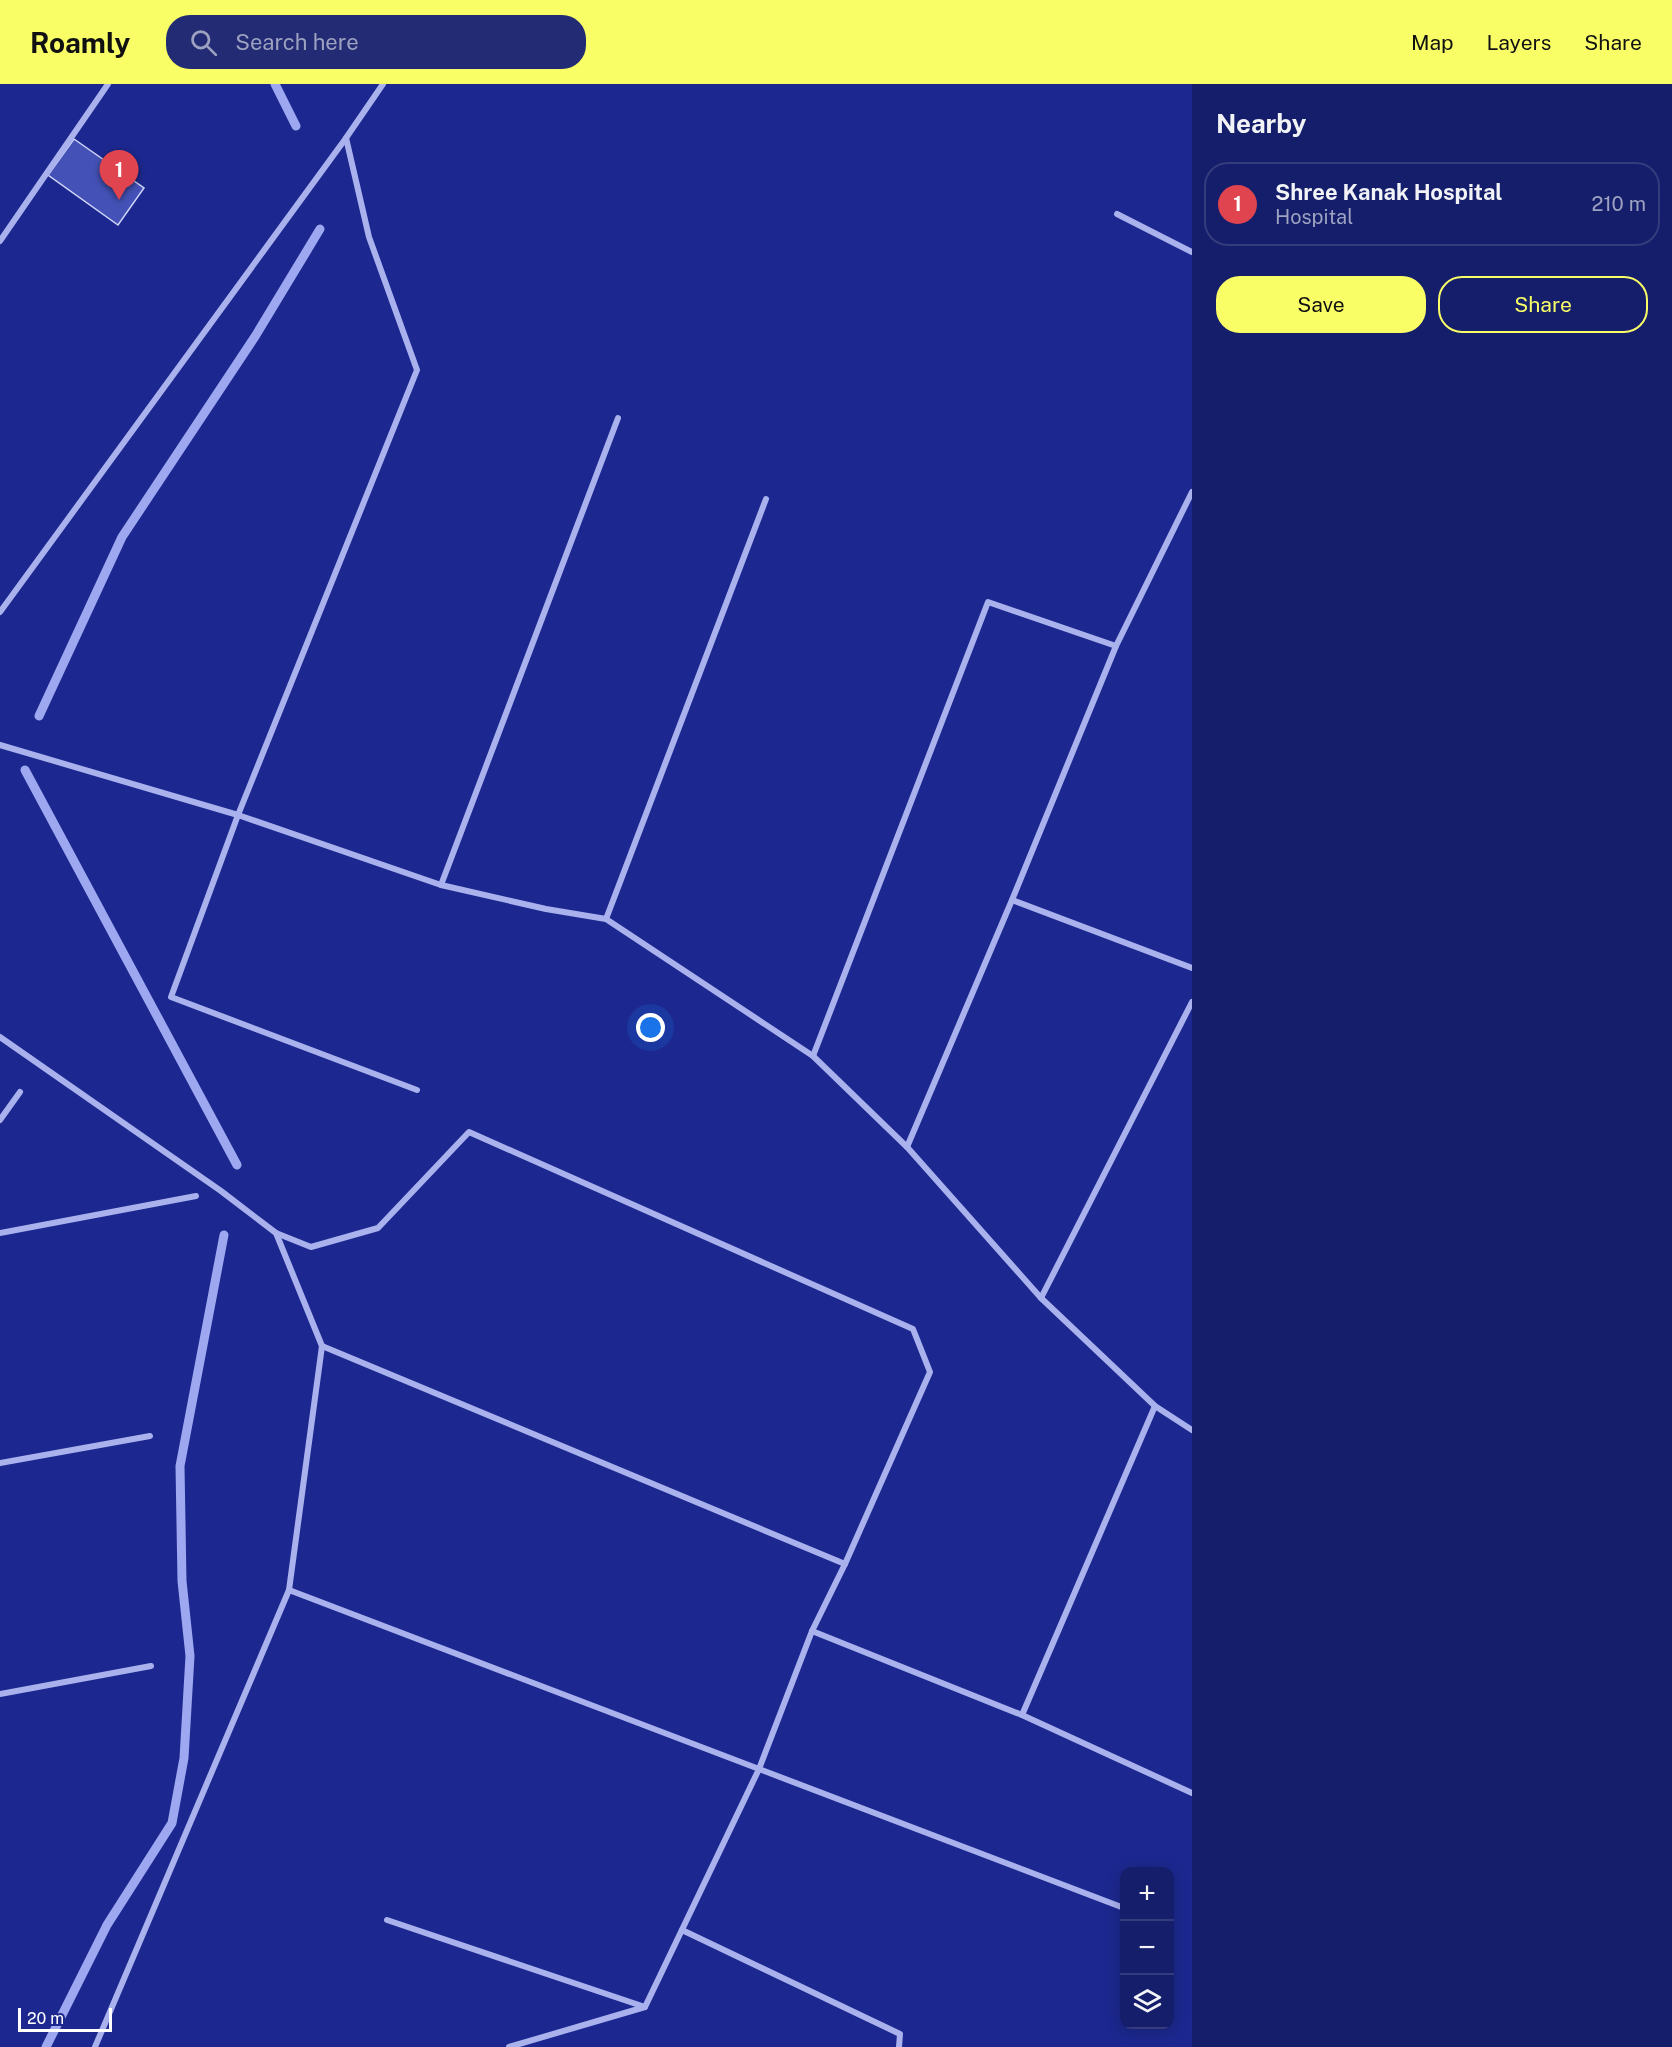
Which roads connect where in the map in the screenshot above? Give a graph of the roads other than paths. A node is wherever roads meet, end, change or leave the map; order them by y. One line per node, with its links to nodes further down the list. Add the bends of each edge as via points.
1 (108, 84): 5 (street)
2 (382, 84): 3 (street)
3 (346, 138): 10 (street); 13 (street, via 369,237 417,369)
4 (1117, 214): 6 (street)
5 (0, 241)
6 (1192, 252)
7 (618, 418): 14 (street)
8 (1192, 492): 11 (street)
9 (766, 499): 16 (street)
10 (0, 612)
11 (1116, 646): 15 (street); 20 (street, via 988,602)
12 (0, 745): 13 (street)
13 (238, 815): 14 (street); 21 (street, via 171,997)
14 (441, 885): 16 (street)
15 (1012, 900): 17 (street); 24 (street)
16 (606, 919): 20 (street)
17 (1192, 968)
18 (1192, 1002): 28 (street)
19 (0, 1037): 27 (street)
20 (813, 1056): 24 (street)
21 (417, 1090)
22 (20, 1092): 23 (street)
23 (0, 1120)
24 (907, 1147): 28 (street)
25 (196, 1196): 26 (street)
26 (0, 1233)
27 (276, 1233): 29 (street); 34 (street, via 312,1247 378,1228 470,1132 913,1329 930,1372)
28 (1041, 1298): 30 (street)
29 (322, 1346): 34 (street); 35 (street)
30 (1155, 1406): 31 (street); 39 (street)
31 (1192, 1430)
32 (150, 1436): 33 (street)
33 (0, 1464)
34 (845, 1564): 36 (street)
35 (289, 1590): 40 (street); 47 (street)
36 (812, 1631): 39 (street); 40 (street)
37 (151, 1666): 38 (street)
38 (0, 1694)
39 (1022, 1715): 41 (street)
40 (759, 1769): 42 (street); 44 (street)
41 (1192, 1793)
42 (1120, 1906)
43 (387, 1920): 45 (street)
44 (682, 1930): 45 (street); 50 (street, via 900,2034)
45 (645, 2007): 46 (street)
46 (548, 2037): 48 (street); 49 (street)
47 (95, 2047)
48 (510, 2047)
49 (549, 2047)
50 (898, 2047)

